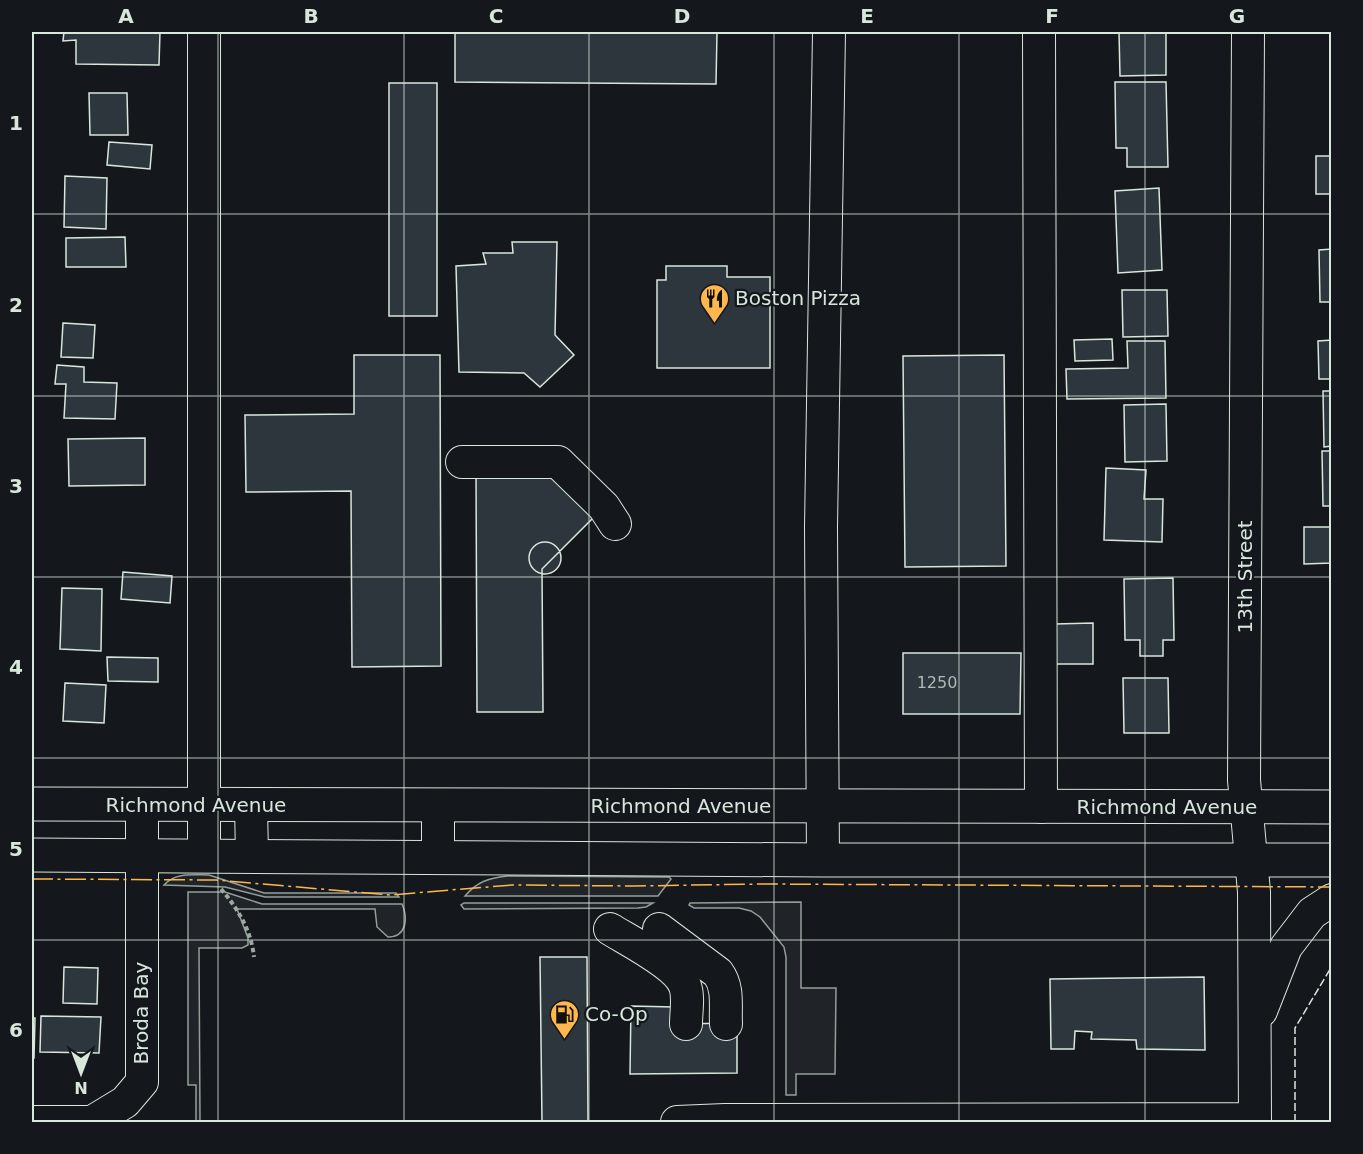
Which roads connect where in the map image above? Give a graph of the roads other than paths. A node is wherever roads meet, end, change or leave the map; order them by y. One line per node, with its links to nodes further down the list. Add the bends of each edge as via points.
1 (204, 32): 8 (street)
2 (829, 32): 12 (street, via 821,527)
3 (1039, 32): 13 (street)
4 (1248, 32): 15 (street, 13th Street)
5 (462, 462): 6 (street, via 558,462 604,507)
6 (615, 524)
7 (32, 804): 10 (main road, Richmond Avenue)
8 (203, 805): 9 (main road, Richmond Avenue); 10 (main road, Richmond Avenue); 18 (street)
9 (251, 805): 11 (main road, Richmond Avenue); 19 (street)
10 (141, 806): 17 (street, Broda Bay)
11 (438, 806): 12 (main road, Richmond Avenue); 20 (street)
12 (823, 807): 13 (main road, Richmond Avenue); 21 (street)
13 (1041, 807): 15 (main road, Richmond Avenue)
14 (1332, 807): 15 (main road, Richmond Avenue)
15 (1246, 808): 22 (street, 13th Street)
16 (32, 855): 17 (main road)
17 (141, 855): 18 (main road); 31 (street, Broda Bay, via 141,1082 125,1102 92,1122)
18 (204, 855): 19 (main road)
19 (252, 856): 20 (main road)
20 (438, 857): 21 (main road)
21 (823, 860): 22 (main road)
22 (1251, 860): 23 (main road); 29 (street, 13th Street)
23 (1332, 860)
24 (1332, 900): 29 (street, via 1312,912 1286,947)
25 (658, 928): 28 (street, via 723,980)
26 (610, 930): 27 (street, via 679,976 686,989)
27 (686, 1024)
28 (726, 1024)
29 (1255, 1026): 30 (street, 13th Street)
30 (1255, 1120): 32 (street)
31 (32, 1122)
32 (677, 1122)

